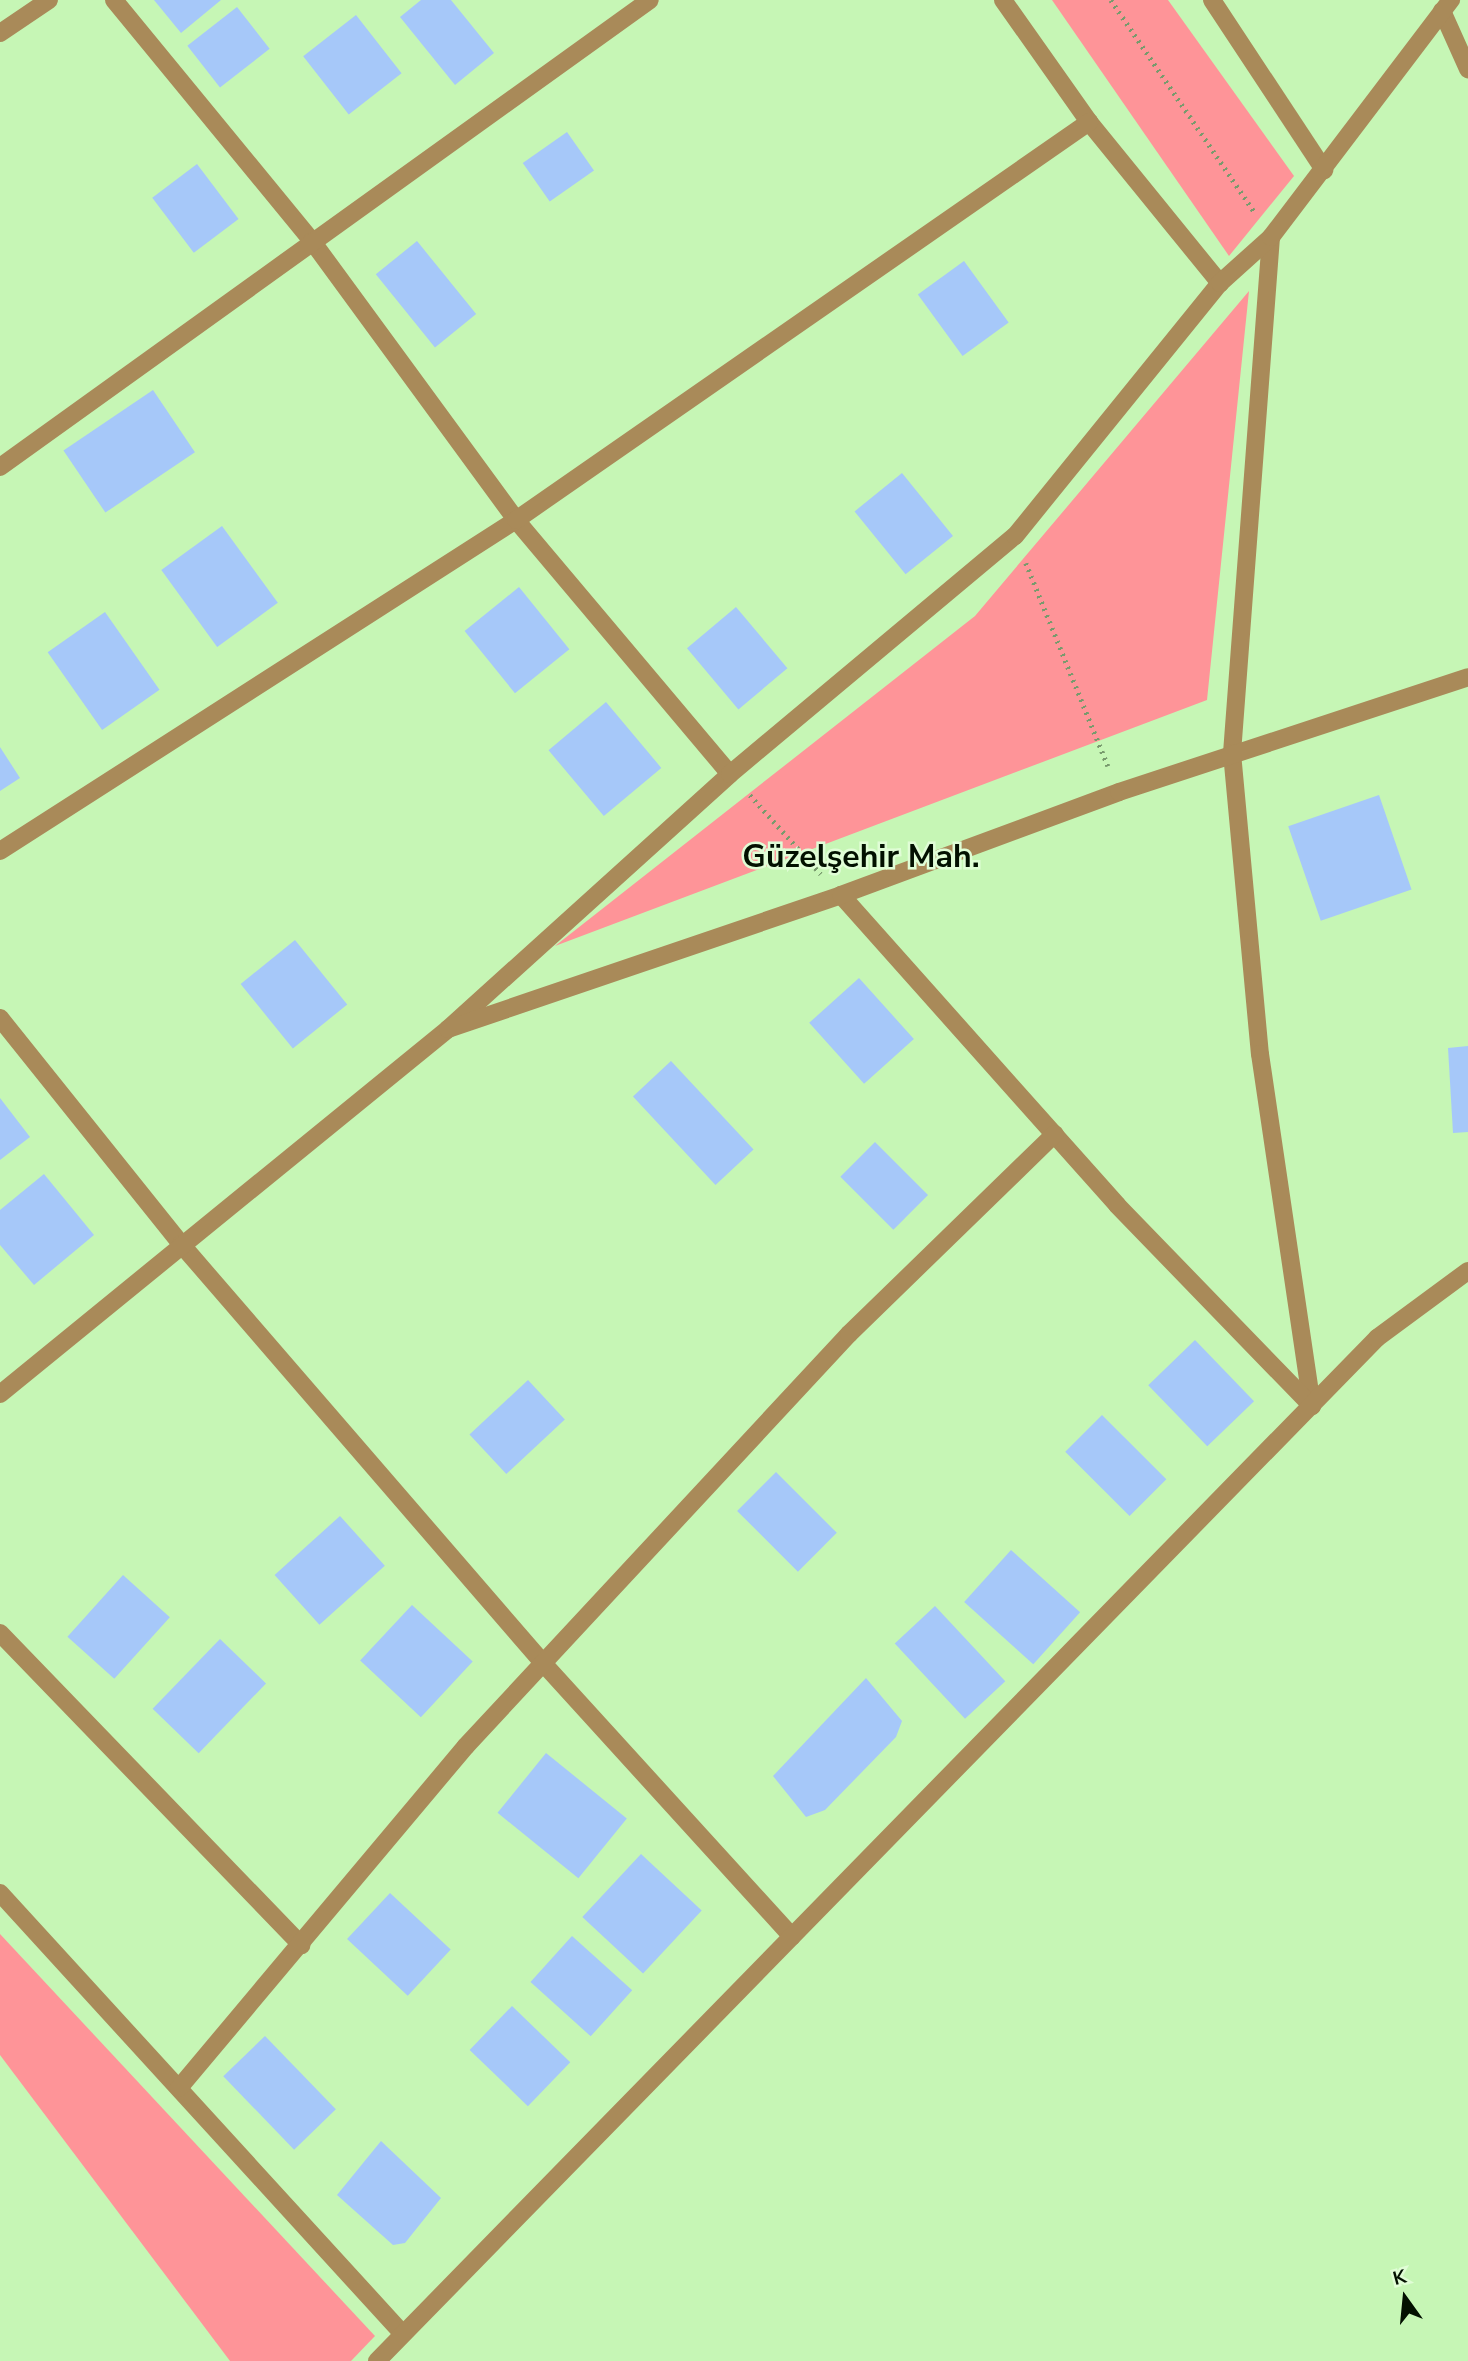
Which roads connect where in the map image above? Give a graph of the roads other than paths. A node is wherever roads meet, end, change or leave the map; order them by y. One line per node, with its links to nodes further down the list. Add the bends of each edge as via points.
1 (49, 0): 7 (street)
2 (114, 0): 12 (street)
3 (650, 0): 12 (street)
4 (1003, 0): 9 (street)
5 (1213, 0): 10 (street)
6 (1446, 6): 8 (street); 10 (street)
7 (0, 33)
8 (1468, 69)
9 (1089, 122): 13 (street); 15 (street)
10 (1324, 170): 11 (street)
11 (1272, 237): 13 (street); 17 (street)
12 (312, 242): 14 (street); 15 (street)
13 (1220, 283): 18 (street, via 1015,536)
14 (0, 467)
15 (516, 520): 18 (street); 19 (street)
16 (1468, 677): 17 (street)
17 (1232, 753): 20 (street); 27 (street, via 1260,1054)
18 (730, 774): 22 (street)
19 (0, 851)
20 (841, 895): 22 (street); 23 (street)
21 (0, 1018): 24 (street)
22 (448, 1029): 24 (street)
23 (1055, 1134): 27 (street); 29 (street, via 849,1334)
24 (181, 1244): 26 (street); 29 (street)
25 (1468, 1271): 27 (street, via 1377,1338)
26 (0, 1394)
27 (1312, 1406): 31 (street)
28 (0, 1633): 32 (street)
29 (543, 1663): 31 (street); 32 (street)
30 (0, 1893): 33 (street)
31 (792, 1937): 34 (street)
32 (301, 1945): 33 (street)
33 (179, 2088): 34 (street)
34 (403, 2334): 35 (street)
35 (377, 2361)

